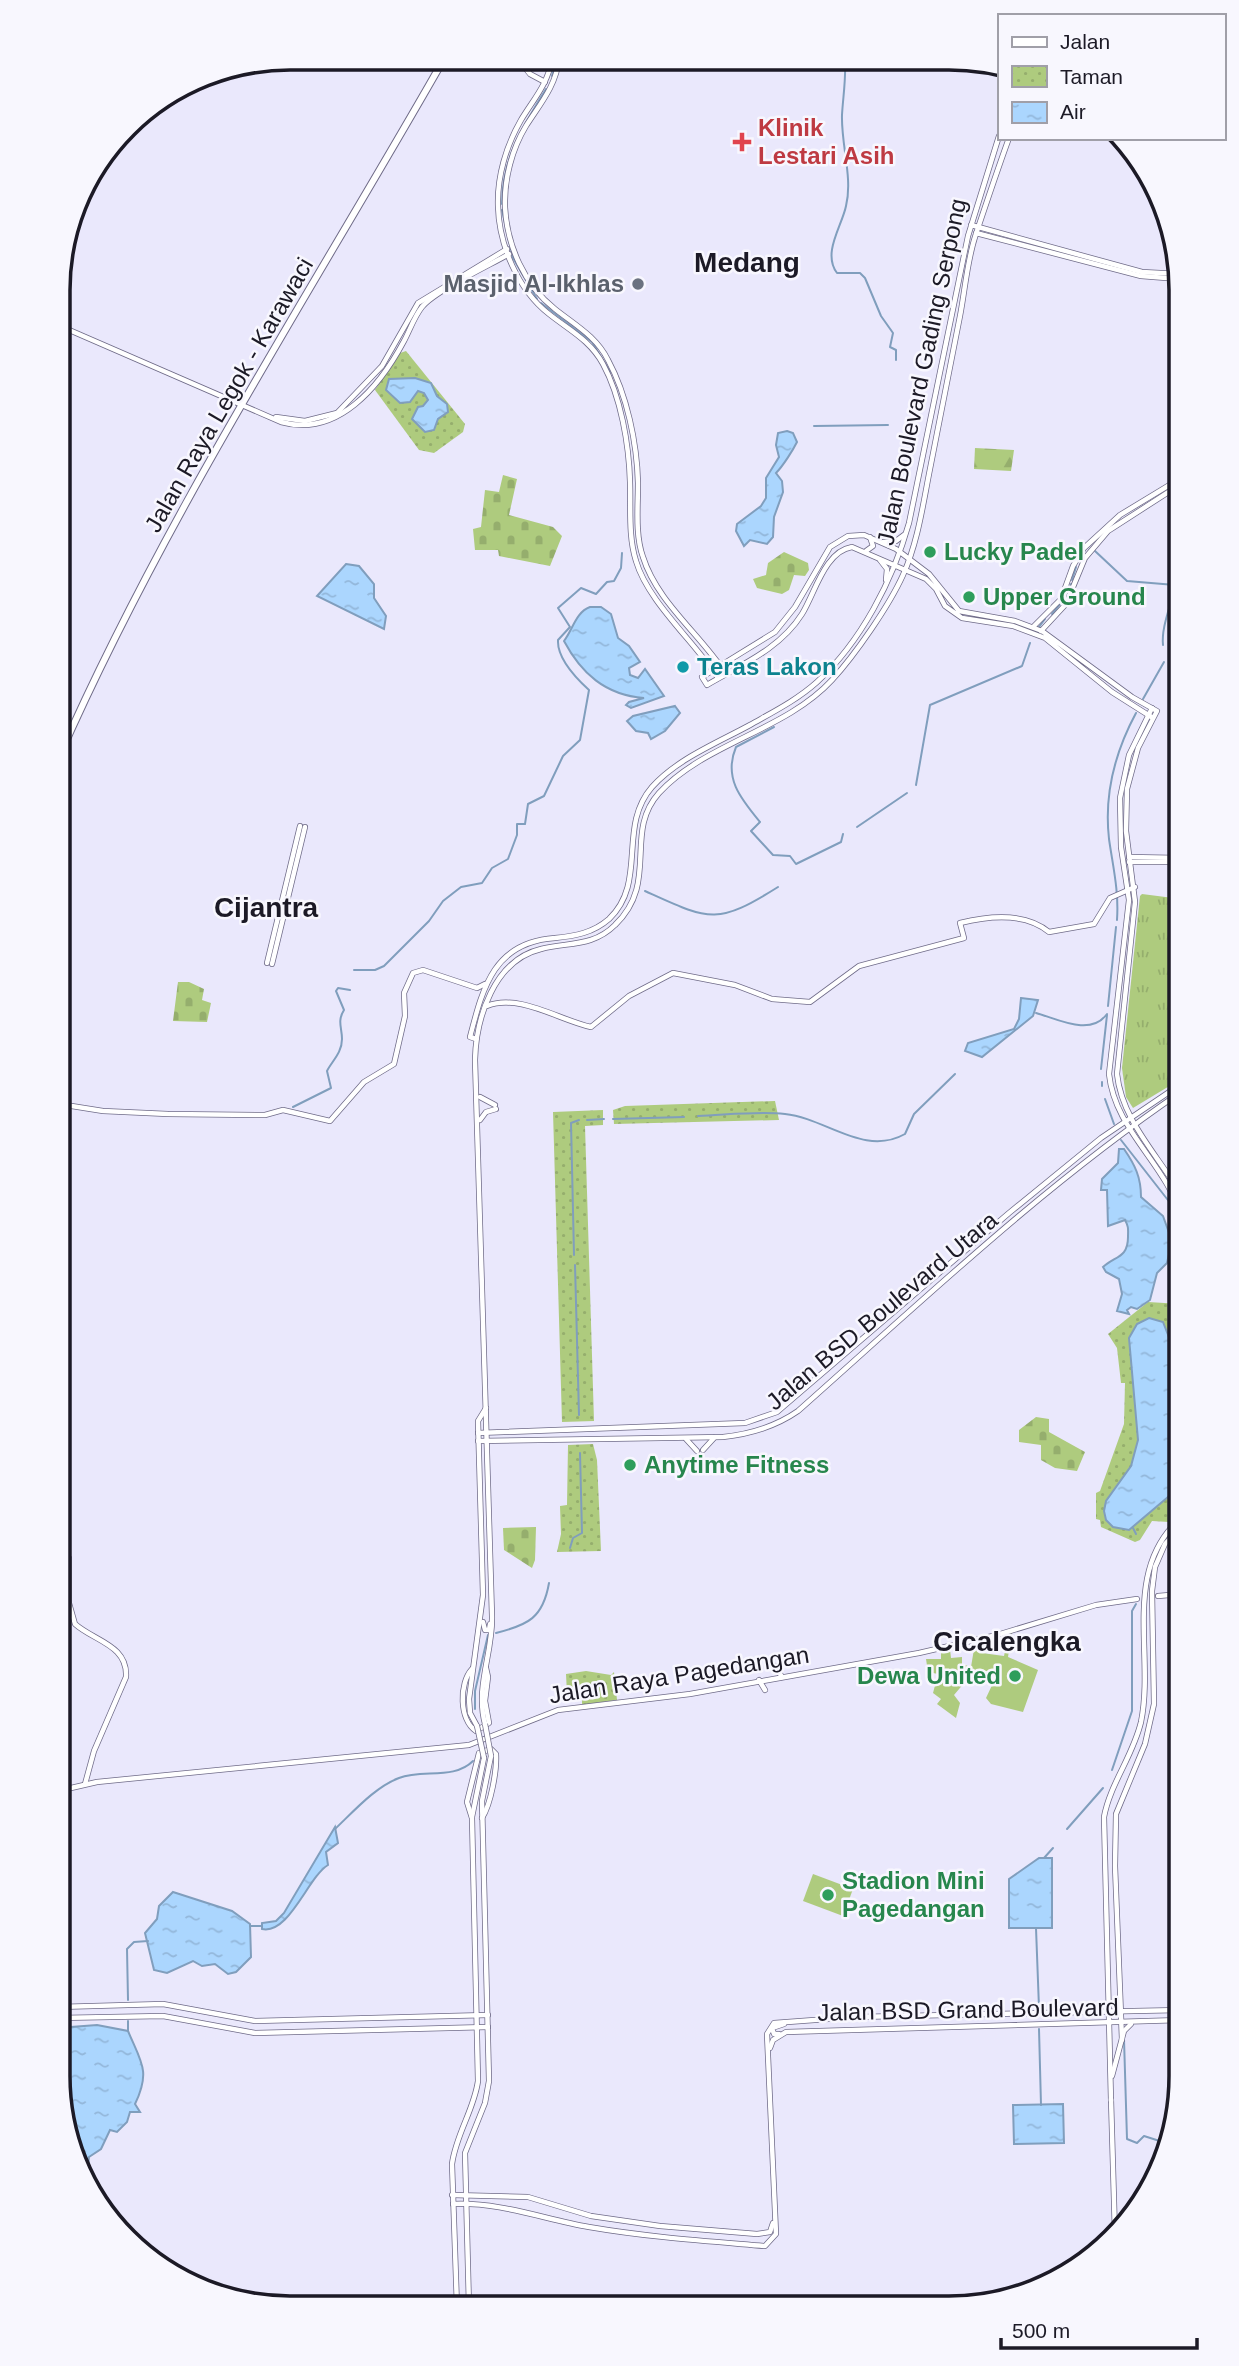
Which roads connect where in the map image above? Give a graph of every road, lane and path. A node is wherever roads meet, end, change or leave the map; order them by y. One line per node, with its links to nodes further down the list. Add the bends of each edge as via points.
1 (438, 70): 19 (main road, Jalan Raya Legok - Karawaci)
2 (526, 70): 5 (main road)
3 (549, 70): 5 (main road)
4 (556, 70): 8 (main road, via 552,86 514,152)
5 (545, 82): 8 (main road, via 507,149 500,177)
6 (998, 139): 9 (main road, Jalan Boulevard Gading Serpong)
7 (1008, 140): 10 (main road, Jalan Boulevard Gading Serpong)
8 (501, 207): 11 (main road); 18 (main road, via 530,283 551,307 586,331 603,351)
9 (970, 228): 10 (main road); 13 (main road, Jalan Boulevard Gading Serpong)
10 (978, 230): 12 (main road, via 1141,276); 14 (main road, Jalan Boulevard Gading Serpong)
11 (508, 252): 18 (main road, via 536,302 582,338); 19 (main road, via 429,300 377,379 346,413 320,422 289,424)
12 (1169, 276)
13 (954, 302): 14 (main road); 15 (main road, Jalan Boulevard Gading Serpong)
14 (962, 303): 16 (main road, Jalan Boulevard Gading Serpong)
15 (951, 311): 16 (main road); 20 (main road, Jalan Boulevard Gading Serpong)
16 (961, 313): 21 (main road, Jalan Boulevard Gading Serpong)
17 (70, 330): 19 (main road)
18 (611, 373): 34 (main road, via 634,446); 35 (main road, via 627,447)
19 (244, 405): 61 (main road, Jalan Raya Legok - Karawaci, via 94,679)
20 (931, 418): 21 (main road, via 934,423); 22 (main road, Jalan Boulevard Gading Serpong)
21 (939, 421): 23 (main road, Jalan Boulevard Gading Serpong)
22 (929, 430): 23 (main road); 27 (main road, Jalan Boulevard Gading Serpong)
23 (937, 432): 33 (main road, Jalan Boulevard Gading Serpong)
24 (1169, 486): 26 (main road)
25 (1169, 491): 26 (main road)
26 (1122, 517): 37 (main road, via 1084,548); 39 (main road, via 1089,552)
27 (906, 534): 29 (main road); 31 (main road, Jalan Boulevard Gading Serpong)
28 (870, 536): 29 (main road); 30 (main road, via 873,546); 44 (main road, via 848,536 830,547)
29 (882, 542): 31 (main road)
30 (865, 551): 32 (main road); 46 (main road, via 852,547 837,552)
31 (899, 551): 33 (main road); 36 (main road, Jalan Boulevard Gading Serpong)
32 (877, 557): 36 (main road); 40 (main road, via 887,569)
33 (909, 559): 38 (main road, Jalan Boulevard Gading Serpong); 41 (main road)
34 (643, 560): 35 (main road); 52 (main road, via 658,587)
35 (636, 562): 53 (main road, via 652,591)
36 (894, 564): 38 (main road); 40 (main road, Jalan Boulevard Gading Serpong)
37 (1073, 566): 39 (main road); 42 (main road, via 1064,594)
38 (905, 569): 41 (main road); 49 (main road, Jalan Boulevard Gading Serpong)
39 (1080, 569): 43 (main road, via 1069,598)
40 (884, 588): 48 (main road, Jalan Boulevard Gading Serpong)
41 (938, 588): 45 (main road, via 945,606 961,618)
42 (1048, 614): 43 (main road); 45 (main road)
43 (1052, 619): 47 (main road)
44 (782, 624): 46 (main road); 52 (main road, via 765,640)
45 (1032, 629): 47 (main road)
46 (789, 631): 54 (main road)
47 (1040, 633): 56 (main road); 57 (main road)
48 (850, 644): 49 (main road); 50 (main road, Jalan Boulevard Gading Serpong)
49 (857, 648): 51 (main road, Jalan Boulevard Gading Serpong)
50 (845, 651): 51 (main road); 58 (main road, Jalan Boulevard Gading Serpong, via 818,681)
51 (852, 656): 60 (main road, Jalan Boulevard Gading Serpong, via 826,686)
52 (720, 666): 53 (main road); 54 (main road)
53 (713, 671): 55 (main road); 55 (main road, via 702,677 707,685)
54 (726, 674): 55 (main road)
55 (718, 678)
56 (1132, 697): 57 (main road); 59 (main road, via 1155,709)
57 (1128, 703): 59 (main road)
58 (778, 710): 60 (main road); 68 (main road, Jalan Boulevard Gading Serpong, via 689,758 651,788 633,827 630,883 616,911 582,935)
59 (1151, 716): 63 (main road, via 1129,755 1124,776 1119,821); 64 (main road, via 1127,789 1125,826)
60 (782, 718): 69 (main road, Jalan Boulevard Gading Serpong, via 693,766 658,794 642,829 639,886 613,928 585,943)
61 (70, 732)
62 (303, 827): 70 (main road)
63 (1123, 860): 64 (main road); 67 (main road)
64 (1131, 860): 65 (main road); 66 (main road)
65 (1169, 860)
66 (1135, 887): 67 (main road); 76 (main road)
67 (1128, 890): 75 (main road); 77 (main road, via 1108,901 1091,925 1049,932 1036,922 1012,918 960,923 964,938 859,965 810,1002 772,999 735,985 676,973 629,996 591,1027 541,1010)
68 (539, 940): 69 (main road); 71 (main road, Jalan Boulevard Gading Serpong, via 509,954)
69 (540, 949): 73 (main road, Jalan Boulevard Gading Serpong, via 506,969)
70 (270, 964)
71 (485, 984): 72 (main road); 74 (main road, Jalan Boulevard Gading Serpong)
72 (477, 988): 74 (main road); 85 (main road, via 423,970 414,972 404,993 405,1014 394,1064 364,1082 330,1121 283,1110 265,1115 167,1114)
73 (492, 993): 77 (main road); 78 (main road, Jalan Boulevard Gading Serpong)
74 (482, 995): 79 (main road, Jalan Boulevard Gading Serpong, via 470,1037)
75 (1117, 996): 76 (main road); 83 (main road, via 1109,1074)
76 (1125, 996): 84 (main road, via 1117,1074)
77 (496, 1002): 78 (main road)
78 (487, 1006): 79 (main road, Jalan Boulevard Gading Serpong)
79 (477, 1039): 81 (main road)
80 (1169, 1092): 86 (main road, Jalan BSD Boulevard Utara)
81 (478, 1093): 90 (main road); 90 (main road, via 482,1101 495,1107 483,1114)
82 (1169, 1100): 87 (main road, Jalan BSD Boulevard Utara)
83 (1115, 1102): 89 (main road); 93 (main road, via 1117,1120)
84 (1124, 1103): 86 (main road, via 1132,1110); 88 (main road)
85 (70, 1106)
86 (1147, 1106): 88 (main road, Jalan BSD Boulevard Utara)
87 (1147, 1115): 91 (main road, Jalan BSD Boulevard Utara); 94 (main road, via 1141,1125)
88 (1130, 1117): 89 (main road, Jalan BSD Boulevard Utara); 91 (main road)
89 (1124, 1121): 92 (main road); 93 (main road, Jalan BSD Boulevard Utara)
90 (479, 1124): 103 (main road)
91 (1135, 1124): 92 (main road, Jalan BSD Boulevard Utara); 94 (main road)
92 (1128, 1128): 95 (main road, Jalan BSD Boulevard Utara); 96 (main road)
93 (1109, 1133): 98 (main road, Jalan BSD Boulevard Utara)
94 (1142, 1136): 97 (main road)
95 (1115, 1139): 96 (main road, via 1129,1135); 100 (main road, Jalan BSD Boulevard Utara)
96 (1140, 1145): 99 (main road)
97 (1169, 1177)
98 (1040, 1187): 100 (main road, via 1047,1188); 101 (main road, Jalan BSD Boulevard Utara)
99 (1169, 1188)
100 (1046, 1195): 102 (main road, Jalan BSD Boulevard Utara)
101 (868, 1336): 102 (main road); 105 (main road, Jalan BSD Boulevard Utara, via 794,1400)
102 (874, 1343): 107 (main road, Jalan BSD Boulevard Utara, via 798,1410)
103 (486, 1407): 104 (main road); 110 (main road, via 478,1421)
104 (487, 1420): 108 (main road); 109 (main road, via 494,1430)
105 (755, 1421): 106 (main road, Jalan BSD Boulevard Utara); 107 (main road, via 754,1429)
106 (516, 1431): 109 (main road, Jalan BSD Boulevard Utara); 116 (main road)
107 (760, 1431): 112 (main road, Jalan BSD Boulevard Utara)
108 (487, 1432): 109 (main road, Jalan BSD Boulevard Utara); 110 (main road, Jalan BSD Boulevard Utara); 115 (main road)
109 (503, 1432)
110 (478, 1433): 114 (main road)
111 (685, 1438): 112 (main road, Jalan BSD Boulevard Utara); 116 (main road, Jalan BSD Boulevard Utara); 118 (main road)
112 (715, 1438): 117 (main road)
113 (504, 1440): 115 (main road, Jalan BSD Boulevard Utara); 116 (main road, Jalan BSD Boulevard Utara); 119 (main road, via 492,1445)
114 (478, 1441): 115 (main road, Jalan BSD Boulevard Utara); 125 (main road)
115 (488, 1441): 119 (main road)
116 (515, 1441)
117 (703, 1450)
118 (697, 1451)
119 (488, 1455): 126 (main road)
120 (1169, 1531): 122 (main road, via 1160,1540)
121 (1169, 1540): 122 (main road)
122 (1153, 1563): 123 (main road); 124 (main road)
123 (1153, 1582): 128 (main road); 132 (main road)
124 (1145, 1583): 129 (main road); 131 (main road)
125 (483, 1595): 126 (main road, via 486,1631 490,1628); 137 (main road)
126 (490, 1595): 136 (main road, via 492,1629)
127 (1169, 1595): 128 (main road)
128 (1158, 1596): 132 (main road)
129 (1137, 1599): 131 (main road); 138 (main road, Jalan Raya Pagedangan, via 1096,1605 937,1650)
130 (70, 1605): 141 (main road, via 75,1624 104,1639 126,1668)
131 (1144, 1613): 134 (main road)
132 (1153, 1616): 133 (main road)
133 (1154, 1658): 134 (main road); 145 (main road, via 1154,1704 1148,1733 1116,1814)
134 (1145, 1659): 146 (main road, via 1141,1722 1104,1817)
135 (775, 1666): 138 (main road)
136 (486, 1667): 137 (main road, via 489,1723 476,1731 467,1721 463,1701 467,1675); 144 (main road, bridge, via 480,1701 491,1756)
137 (473, 1668): 143 (main road, bridge, via 469,1705 484,1758)
138 (782, 1676): 139 (main road, Jalan Raya Pagedangan)
139 (759, 1680): 140 (main road); 141 (main road, Jalan Raya Pagedangan, via 690,1694 558,1710 469,1745)
140 (765, 1690)
141 (85, 1784): 142 (main road, Jalan Raya Pagedangan)
142 (70, 1788)
143 (472, 1818): 144 (main road, via 467,1802 478,1757 491,1748 496,1754 495,1770); 147 (main road)
144 (482, 1818): 155 (main road)
145 (1119, 1999): 150 (main road); 151 (main road)
146 (1108, 2000): 152 (main road); 153 (main road)
147 (476, 2003): 154 (main road); 156 (main road)
148 (70, 2007): 156 (main road, via 163,2004 256,2021)
149 (1169, 2010): 151 (main road, Jalan BSD Grand Boulevard)
150 (1120, 2011): 151 (main road, Jalan BSD Grand Boulevard); 153 (main road, Jalan BSD Grand Boulevard); 162 (main road)
151 (1134, 2011)
152 (1096, 2012): 153 (main road, Jalan BSD Grand Boulevard); 157 (main road, Jalan BSD Grand Boulevard)
153 (1108, 2012): 164 (main road)
154 (477, 2015): 155 (main road); 156 (main road); 166 (main road)
155 (488, 2015): 167 (main road)
156 (464, 2016)
157 (883, 2016): 159 (main road, Jalan BSD Grand Boulevard); 168 (main road)
158 (70, 2018): 165 (main road, via 163,2016 255,2033)
159 (794, 2020): 169 (main road, via 772,2028 774,2035); 173 (main road, Jalan BSD Grand Boulevard, via 770,2025)
160 (1169, 2021): 161 (main road, Jalan BSD Grand Boulevard)
161 (1135, 2023): 162 (main road, Jalan BSD Grand Boulevard); 171 (main road, via 1126,2027)
162 (1121, 2024): 164 (main road, Jalan BSD Grand Boulevard); 171 (main road)
163 (1095, 2025): 164 (main road, Jalan BSD Grand Boulevard); 168 (main road, Jalan BSD Grand Boulevard); 170 (main road, via 1105,2029)
164 (1110, 2025): 170 (main road)
165 (463, 2027): 166 (main road); 172 (main road, via 473,2033)
166 (477, 2027): 167 (main road); 172 (main road)
167 (488, 2027): 175 (main road, via 488,2093 464,2153)
168 (884, 2029): 169 (main road, Jalan BSD Grand Boulevard)
169 (780, 2034): 173 (main road, via 771,2042)
170 (1110, 2038): 174 (main road)
171 (1122, 2040): 174 (main road, via 1112,2071)
172 (477, 2043): 176 (main road, via 477,2091 454,2151)
173 (769, 2054): 182 (main road)
174 (1111, 2101): 184 (main road)
175 (464, 2182): 177 (main road); 178 (main road, via 468,2191)
176 (452, 2195): 177 (main road); 179 (main road)
177 (464, 2195): 178 (main road); 180 (main road)
178 (479, 2195): 185 (main road, via 528,2197 592,2216)
179 (453, 2204): 180 (main road); 189 (main road)
180 (465, 2204): 181 (main road); 183 (main road)
181 (481, 2205): 183 (main road, via 471,2208); 187 (main road)
182 (774, 2219): 186 (main road, via 772,2231); 188 (main road, via 776,2234 765,2246)
183 (466, 2220): 190 (main road)
184 (1115, 2221)
185 (660, 2226): 186 (main road); 187 (main road)
186 (757, 2234): 188 (main road, via 765,2241)
187 (659, 2237): 188 (main road)
188 (732, 2243)
189 (457, 2296)
190 (469, 2296)

